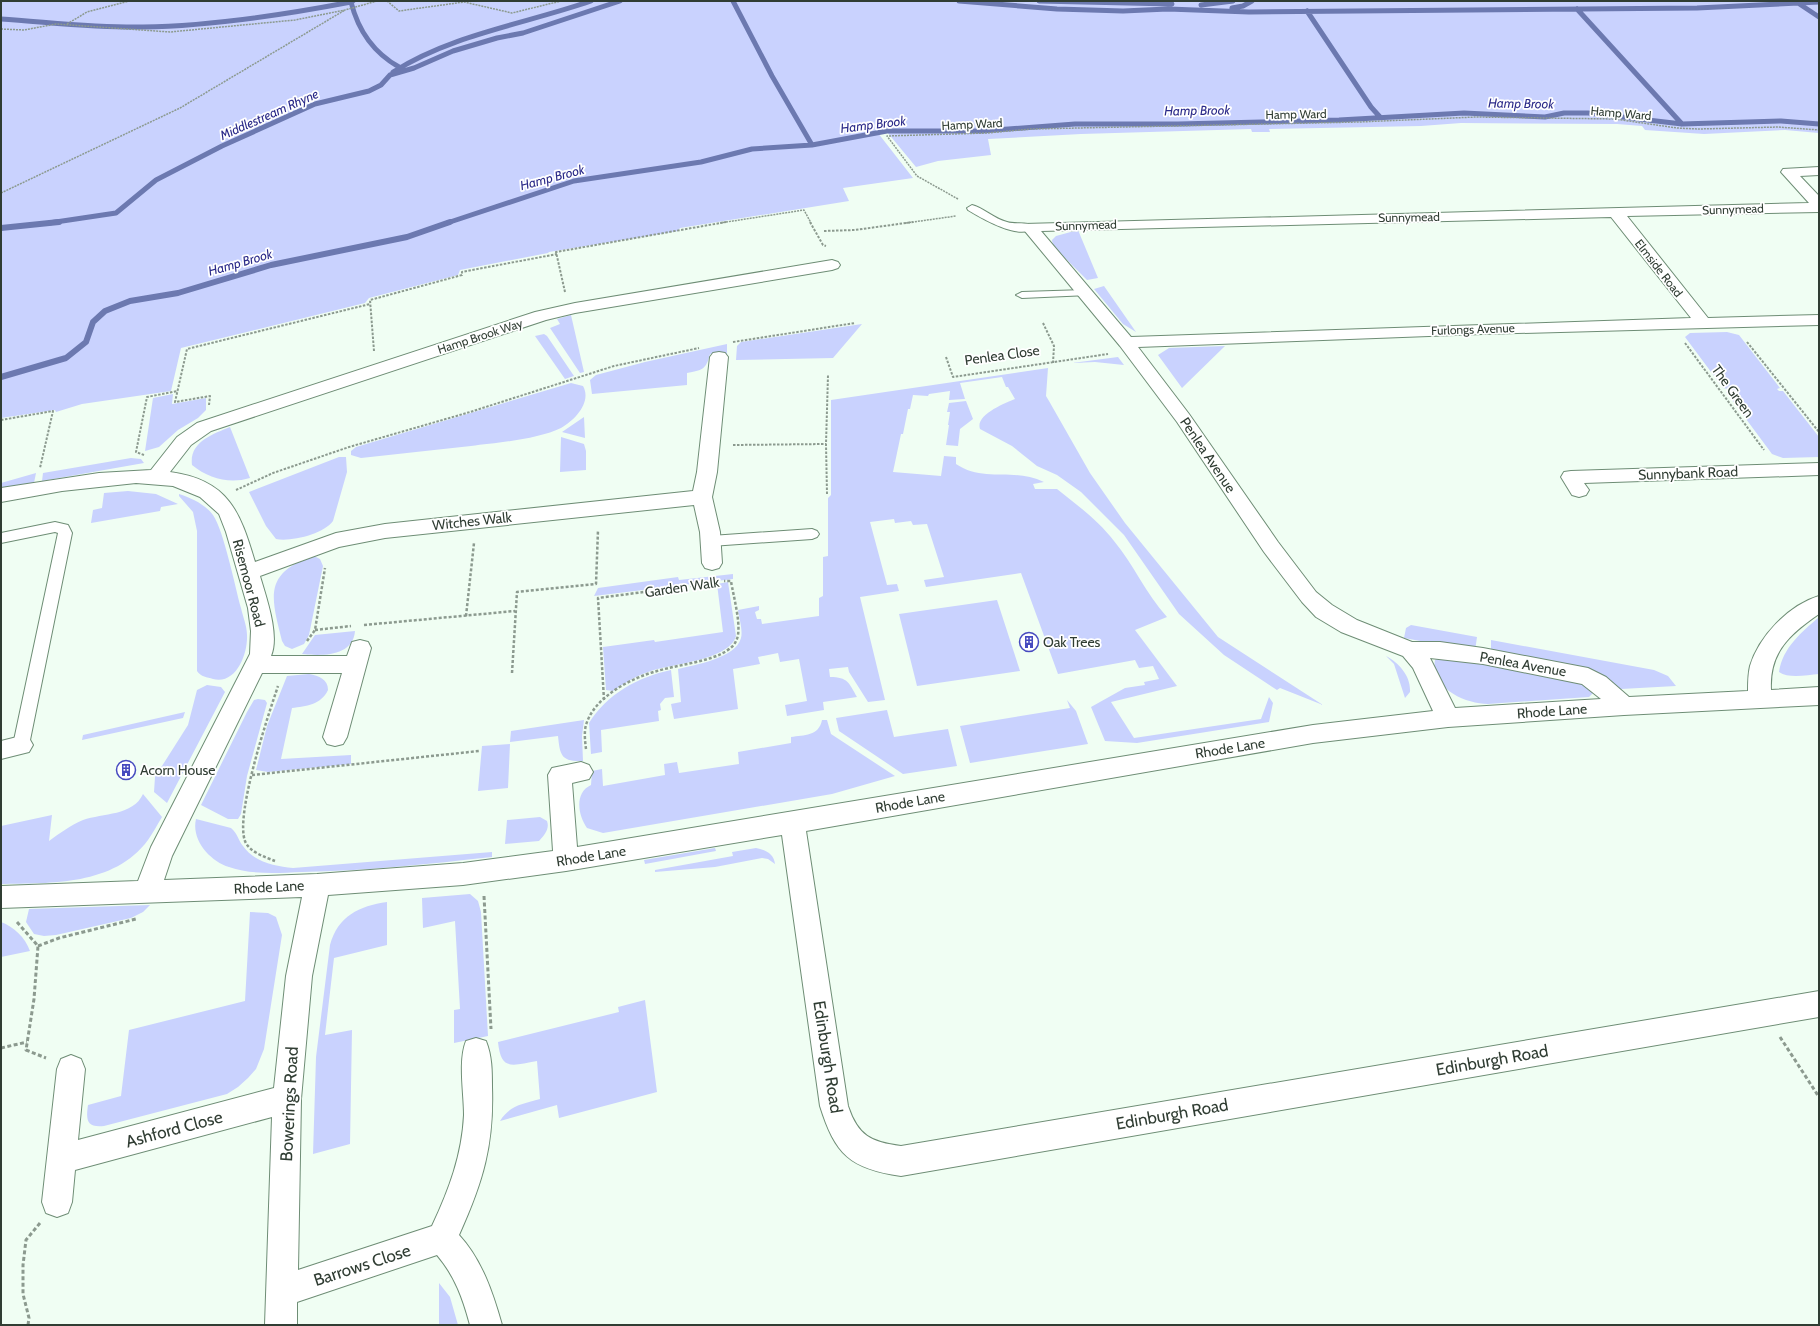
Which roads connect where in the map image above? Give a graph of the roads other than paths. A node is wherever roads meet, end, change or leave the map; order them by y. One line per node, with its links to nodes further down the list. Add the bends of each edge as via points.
1 (1819, 171): 2 (street, via 1788,172)
2 (1819, 206): 4 (street, Sunnymead)
3 (972, 208): 5 (lane, via 1009,227)
4 (1615, 212): 5 (street, Sunnymead); 10 (street, Elmside Road)
5 (1029, 227): 7 (street, Penlea Avenue)
6 (832, 265): 13 (street, Hamp Brook Way, via 569,309 541,316 204,427 184,441)
7 (1085, 293): 8 (lane); 11 (street, Penlea Avenue)
8 (1022, 295)
9 (1819, 320): 10 (street, Furlongs Avenue)
10 (1703, 323): 11 (street, Furlongs Avenue, via 1474,329)
11 (1129, 346): 24 (street, Penlea Avenue, via 1309,597 1324,611 1343,622)
12 (722, 350): 17 (street)
13 (161, 470): 16 (street, Risemoor Road); 22 (street, Risemoor Road, via 222,504 230,516)
14 (1817, 472): 15 (street, Sunnybank Road, via 1779,470 1571,477)
15 (1579, 490)
16 (1, 495)
17 (702, 496): 20 (street); 22 (street, Witches Walk, via 385,531 329,543)
18 (812, 534): 20 (lane)
19 (1, 538): 31 (lane, via 55,527 63,528 65,533)
20 (711, 541): 21 (street)
21 (712, 563)
22 (248, 572): 25 (street, Risemoor Road, via 263,638 261,654)
23 (1819, 604): 27 (street, via 1785,629 1772,646 1762,665)
24 (1410, 650): 28 (street, Penlea Avenue, via 1440,650 1577,673 1598,683); 29 (street, Penlea Avenue, via 1422,662)
25 (256, 665): 30 (street, via 285,665 357,656); 36 (street, Risemoor Road, via 160,855)
26 (1819, 696): 27 (street, Rhode Lane)
27 (1760, 700): 28 (street, Rhode Lane)
28 (1624, 706): 29 (street, Rhode Lane)
29 (1448, 718): 33 (street, Rhode Lane, via 1313,734 1008,784)
30 (335, 737)
31 (11, 748)
32 (581, 772): 34 (street, via 560,775)
33 (794, 823): 34 (street, Rhode Lane); 38 (street, Edinburgh Road, via 834,1106 839,1124 850,1141 865,1152 888,1160 909,1159)
34 (566, 860): 35 (street, Rhode Lane, via 483,871)
35 (318, 885): 36 (street, Rhode Lane); 41 (street, Bowerings Road, via 299,976)
36 (147, 892): 37 (street, Rhode Lane)
37 (3, 896)
38 (1819, 1004)
39 (476, 1051): 44 (street, via 478,1128 467,1178)
40 (71, 1068): 42 (street)
41 (287, 1099): 42 (street, Ashford Close); 45 (street, Bowerings Road)
42 (62, 1159): 43 (street)
43 (58, 1202)
44 (442, 1238): 45 (street, Barrows Close); 47 (street, via 459,1256 468,1272 478,1294)
45 (282, 1291): 46 (street, Bowerings Road)
46 (281, 1325)
47 (486, 1325)

